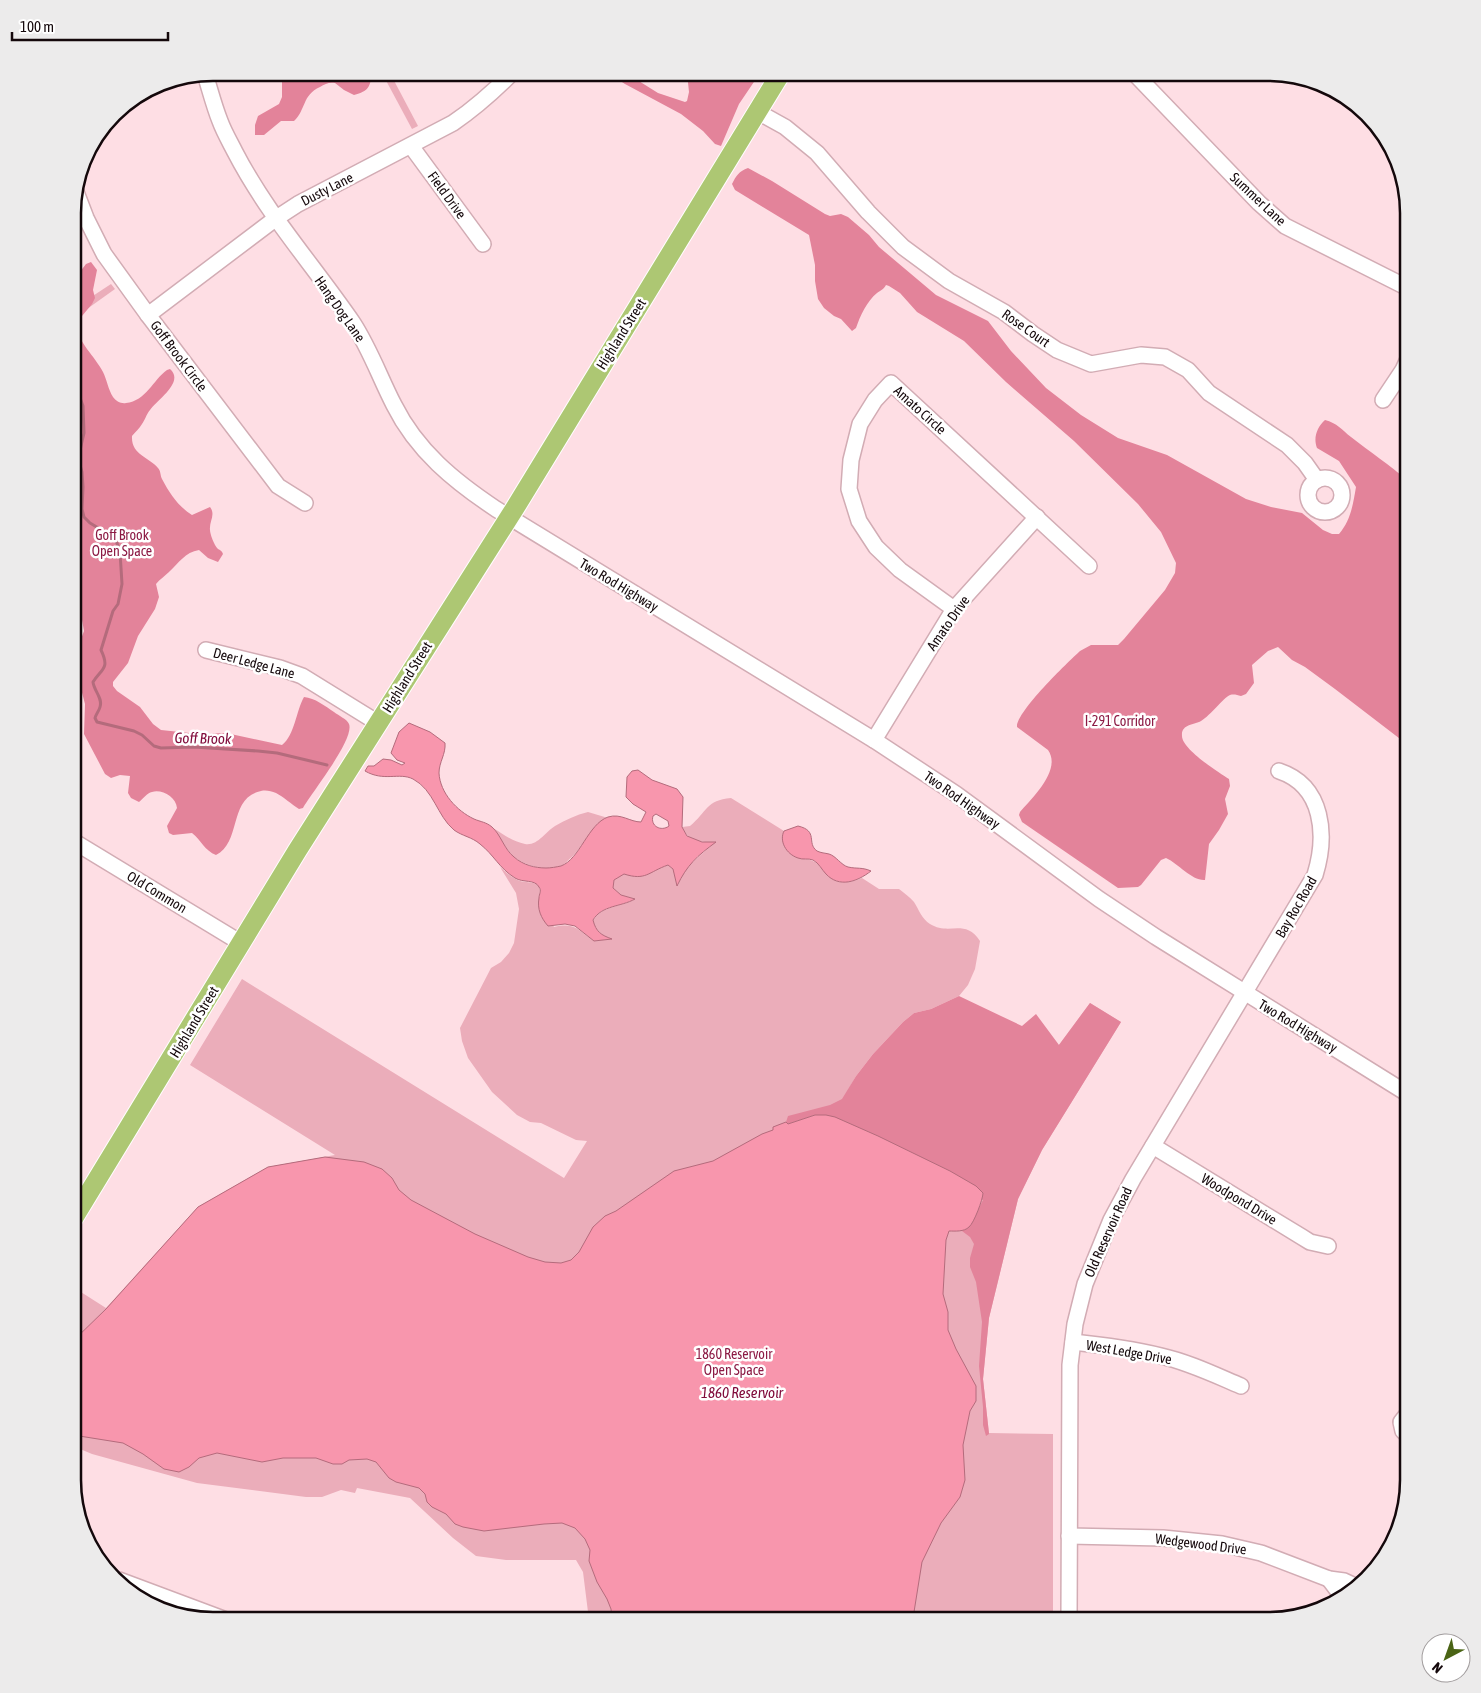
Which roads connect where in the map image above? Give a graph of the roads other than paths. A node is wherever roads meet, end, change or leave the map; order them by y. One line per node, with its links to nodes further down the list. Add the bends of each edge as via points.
1 (207, 81): 8 (street, Hang Dog Lane, via 220,122 245,172)
2 (504, 81): 6 (street, Dusty Lane, via 470,112)
3 (776, 82): 5 (main road, Highland Street)
4 (1143, 82): 10 (street, Summer Lane, via 1285,226)
5 (758, 112): 14 (street, Rose Court, via 785,127 817,153 903,247 949,281 1004,312 1057,350 1091,364 1141,355 1165,357 1188,370 1208,393 1287,445); 16 (main road, Highland Street)
6 (411, 146): 8 (street, Dusty Lane); 9 (street, Field Drive)
7 (82, 208): 11 (street, Goff Brook Circle, via 104,254)
8 (275, 219): 11 (street, Dusty Lane); 16 (street, Hang Dog Lane, via 354,325 394,406 433,461 462,486)
9 (483, 244)
10 (1400, 284)
11 (148, 315): 15 (street, Goff Brook Circle, via 278,486)
12 (1400, 374): 13 (street)
13 (1383, 400)
14 (1316, 480)
15 (305, 504)
16 (509, 517): 21 (main road, Highland Street); 22 (street, Two Rod Highway)
17 (1037, 517): 18 (street, Amato Circle); 19 (street, Amato Drive); 19 (street, Amato Circle, via 891,383 875,400 860,424 851,460 849,489 859,521 876,547 900,570)
18 (1090, 566)
19 (954, 609): 22 (street, Amato Drive)
20 (206, 650): 21 (street, Deer Ledge Lane, via 302,676)
21 (378, 724): 25 (main road, Highland Street)
22 (874, 740): 26 (street, Two Rod Highway, via 956,794 1099,899)
23 (1279, 771): 26 (street, Bay Roc Road, via 1298,780 1312,797 1322,836 1319,863 1309,886)
24 (81, 846): 25 (street, Old Common)
25 (241, 943): 29 (main road, Highland Street)
26 (1244, 993): 27 (street, Two Rod Highway); 28 (street, Old Reservoir Road)
27 (1400, 1089)
28 (1152, 1146): 30 (street, Woodpond Drive, via 1310,1242); 31 (street, Old Reservoir Road, via 1101,1240 1081,1298)
29 (81, 1206)
30 (1328, 1246)
31 (1073, 1342): 32 (street, West Ledge Drive, via 1163,1356); 33 (street, Old Reservoir Road, via 1069,1386)
32 (1241, 1386)
33 (1069, 1536): 34 (street, Wedgewood Drive, via 1149,1537 1222,1544 1268,1555); 39 (street, Old Reservoir Road)
34 (1329, 1579): 35 (street, Wedgewood Drive); 37 (street, Wedgewood Drive)
35 (1350, 1584)
36 (134, 1585): 38 (street)
37 (1338, 1591)
38 (203, 1611)
39 (1069, 1612)

